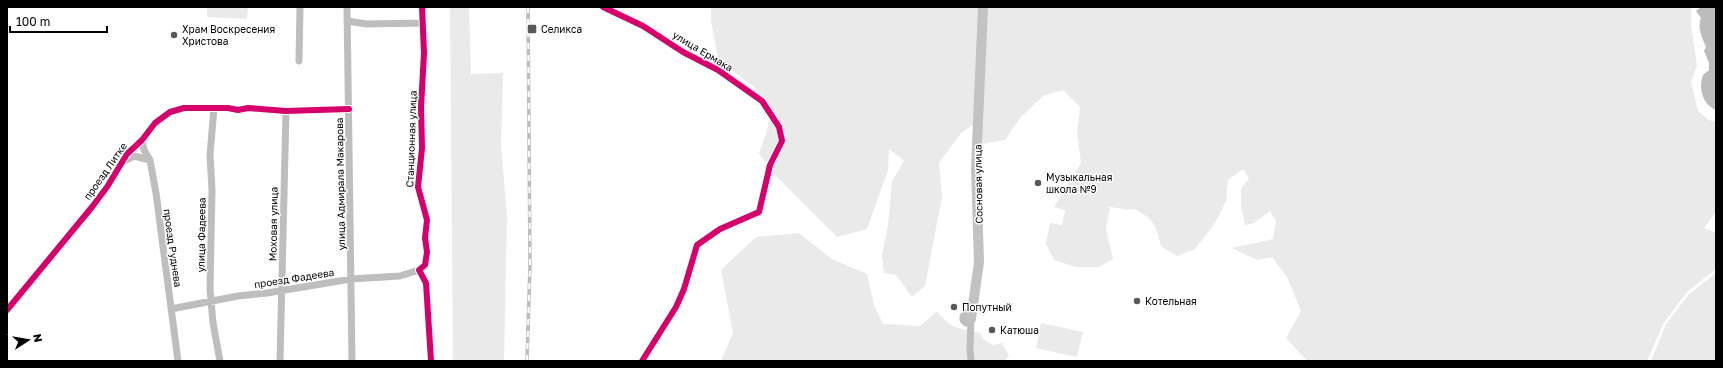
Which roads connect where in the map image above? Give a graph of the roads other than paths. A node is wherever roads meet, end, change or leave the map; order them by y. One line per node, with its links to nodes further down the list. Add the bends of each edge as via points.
1 (300, 7): 8 (street)
2 (347, 7): 6 (street, улица Адмирала Макарова)
3 (422, 7): 7 (street, Станционная улица)
4 (603, 7): 27 (street, улица Ермака, via 643,26 683,52 718,70 762,101 779,127 782,141 770,165 759,212 720,229 697,245 676,307)
5 (983, 7): 21 (street, Сосновая улица, via 976,168 979,262)
6 (347, 21): 7 (street, via 367,24); 10 (street, улица Адмирала Макарова)
7 (422, 23): 15 (street, Станционная улица, via 422,148 418,187 426,213 427,252 425,265)
8 (299, 61)
9 (214, 108): 11 (street, проезд Литке); 12 (street, проезд Литке, via 184,108 170,112 155,123); 18 (street, улица Фадеева, via 210,155)
10 (349, 109): 11 (street, проезд Литке); 16 (street, улица Адмирала Макарова)
11 (286, 111): 17 (street, Моховая улица)
12 (142, 140): 13 (street, проезд Руднева); 14 (street, проезд Литке)
13 (150, 160): 14 (street, via 134,156); 19 (street, проезд Руднева)
14 (124, 161): 20 (street, проезд Литке, via 92,207)
15 (420, 270): 16 (street, проезд Фадеева, via 400,276); 26 (street, via 426,283)
16 (351, 279): 17 (street, проезд Фадеева); 25 (street, улица Адмирала Макарова)
17 (282, 290): 18 (street, проезд Фадеева); 24 (street, Моховая улица)
18 (211, 301): 19 (street, проезд Фадеева); 23 (street, улица Фадеева)
19 (171, 309): 22 (street, проезд Руднева)
20 (7, 310)
21 (972, 319): 28 (street, Сосновая улица)
22 (178, 361)
23 (220, 361)
24 (280, 361)
25 (352, 361)
26 (431, 361)
27 (642, 361)
28 (971, 361)

